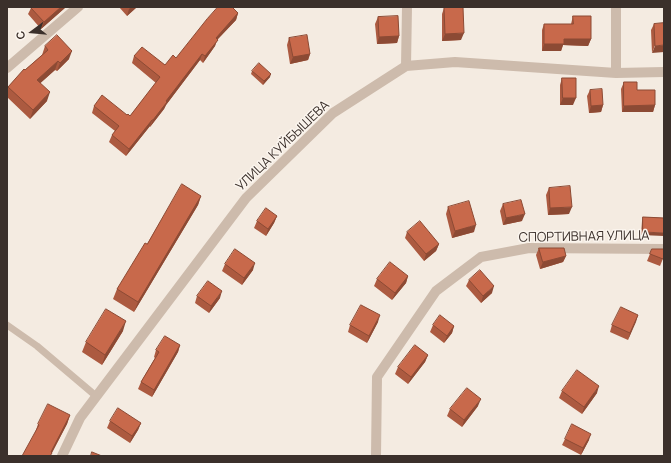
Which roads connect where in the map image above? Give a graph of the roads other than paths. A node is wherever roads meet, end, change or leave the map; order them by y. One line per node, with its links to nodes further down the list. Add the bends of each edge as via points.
1 (78, 7): 5 (street)
2 (407, 7): 4 (street)
3 (616, 7): 7 (street)
4 (406, 66): 7 (street, УЛИЦА КУЙБЫШЕВА, via 455,62); 10 (street, УЛИЦА КУЙБЫШЕВА, via 334,113 246,198)
5 (7, 68)
6 (664, 72): 7 (street, УЛИЦА КУЙБЫШЕВА)
7 (616, 74)
8 (664, 248): 12 (street, СПОРТИВНАЯ УЛИЦА, via 529,248 480,257 436,291 377,377)
9 (7, 325): 10 (lane, via 37,346)
10 (96, 396): 11 (street, УЛИЦА КУЙБЫШЕВА, via 80,418)
11 (62, 456)
12 (376, 456)

